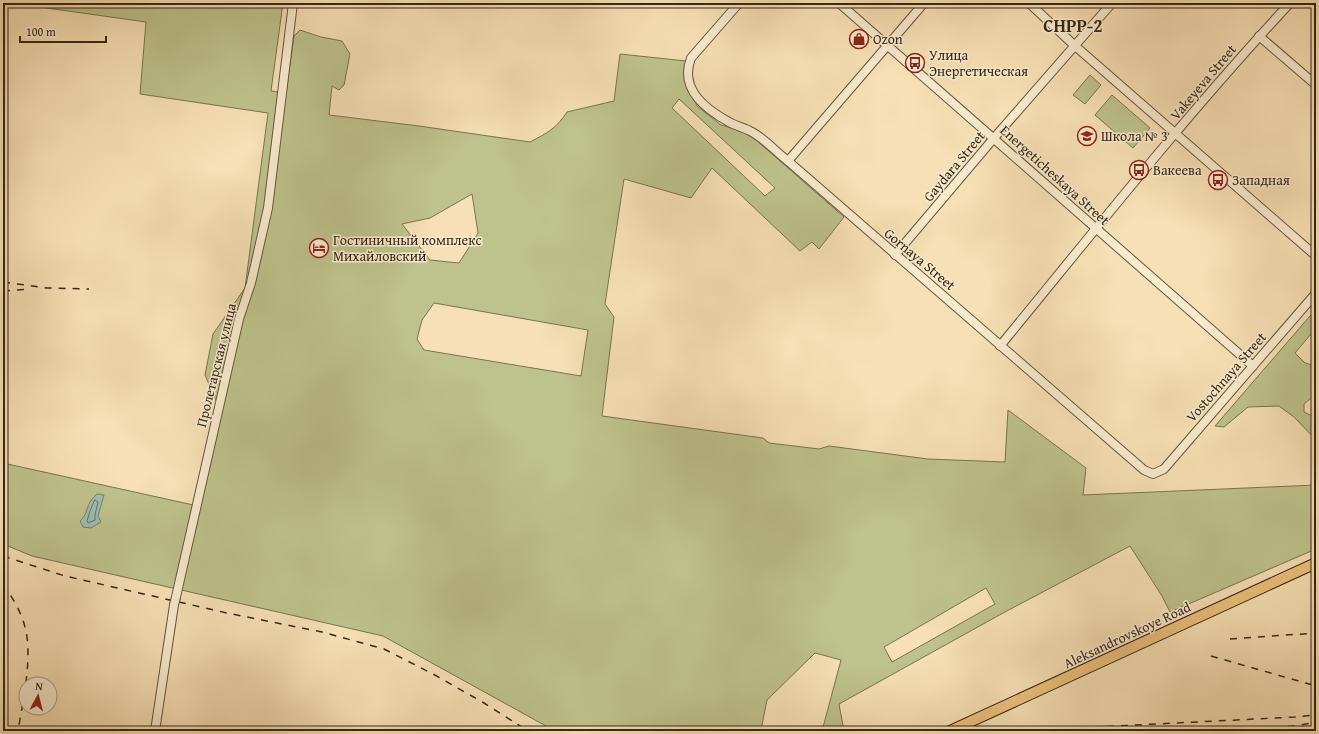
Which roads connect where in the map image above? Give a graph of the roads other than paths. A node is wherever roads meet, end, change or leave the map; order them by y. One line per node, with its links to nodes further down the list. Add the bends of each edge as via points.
1 (293, 3): 23 (street, Пролетарская улица, via 268,208 251,283 238,319 175,601)
2 (740, 3): 14 (street, Gornaya Street, via 691,58 688,66 690,84 697,98 709,111 752,132)
3 (840, 3): 9 (street, Energeticheskaya Street)
4 (924, 3): 9 (street)
5 (1029, 3): 10 (street)
6 (1112, 3): 10 (street, Gaydara Street)
7 (1290, 3): 8 (street, Vakeyeva Street)
8 (1259, 36): 11 (street); 12 (street, Vakeyeva Street)
9 (887, 44): 13 (street, Energeticheskaya Street); 14 (street)
10 (1074, 46): 12 (street); 13 (street, Gaydara Street)
11 (1316, 85)
12 (1176, 135): 15 (street, Vakeyeva Street); 17 (street)
13 (994, 138): 15 (street, Energeticheskaya Street); 16 (street, Gaydara Street)
14 (788, 161): 16 (street, Gornaya Street)
15 (1096, 228): 19 (street, Vakeyeva Street); 20 (street, Energeticheskaya Street)
16 (895, 255): 19 (street, Gornaya Street)
17 (1316, 256)
18 (1316, 294): 20 (street, Vostochnaya Street)
19 (1000, 346): 21 (street, Gornaya Street, via 1144,470)
20 (1253, 366): 21 (street, Vostochnaya Street, via 1164,469)
21 (1153, 474)
22 (1316, 563): 24 (main road, Aleksandrovskoye Road)
23 (155, 731)
24 (950, 731)

